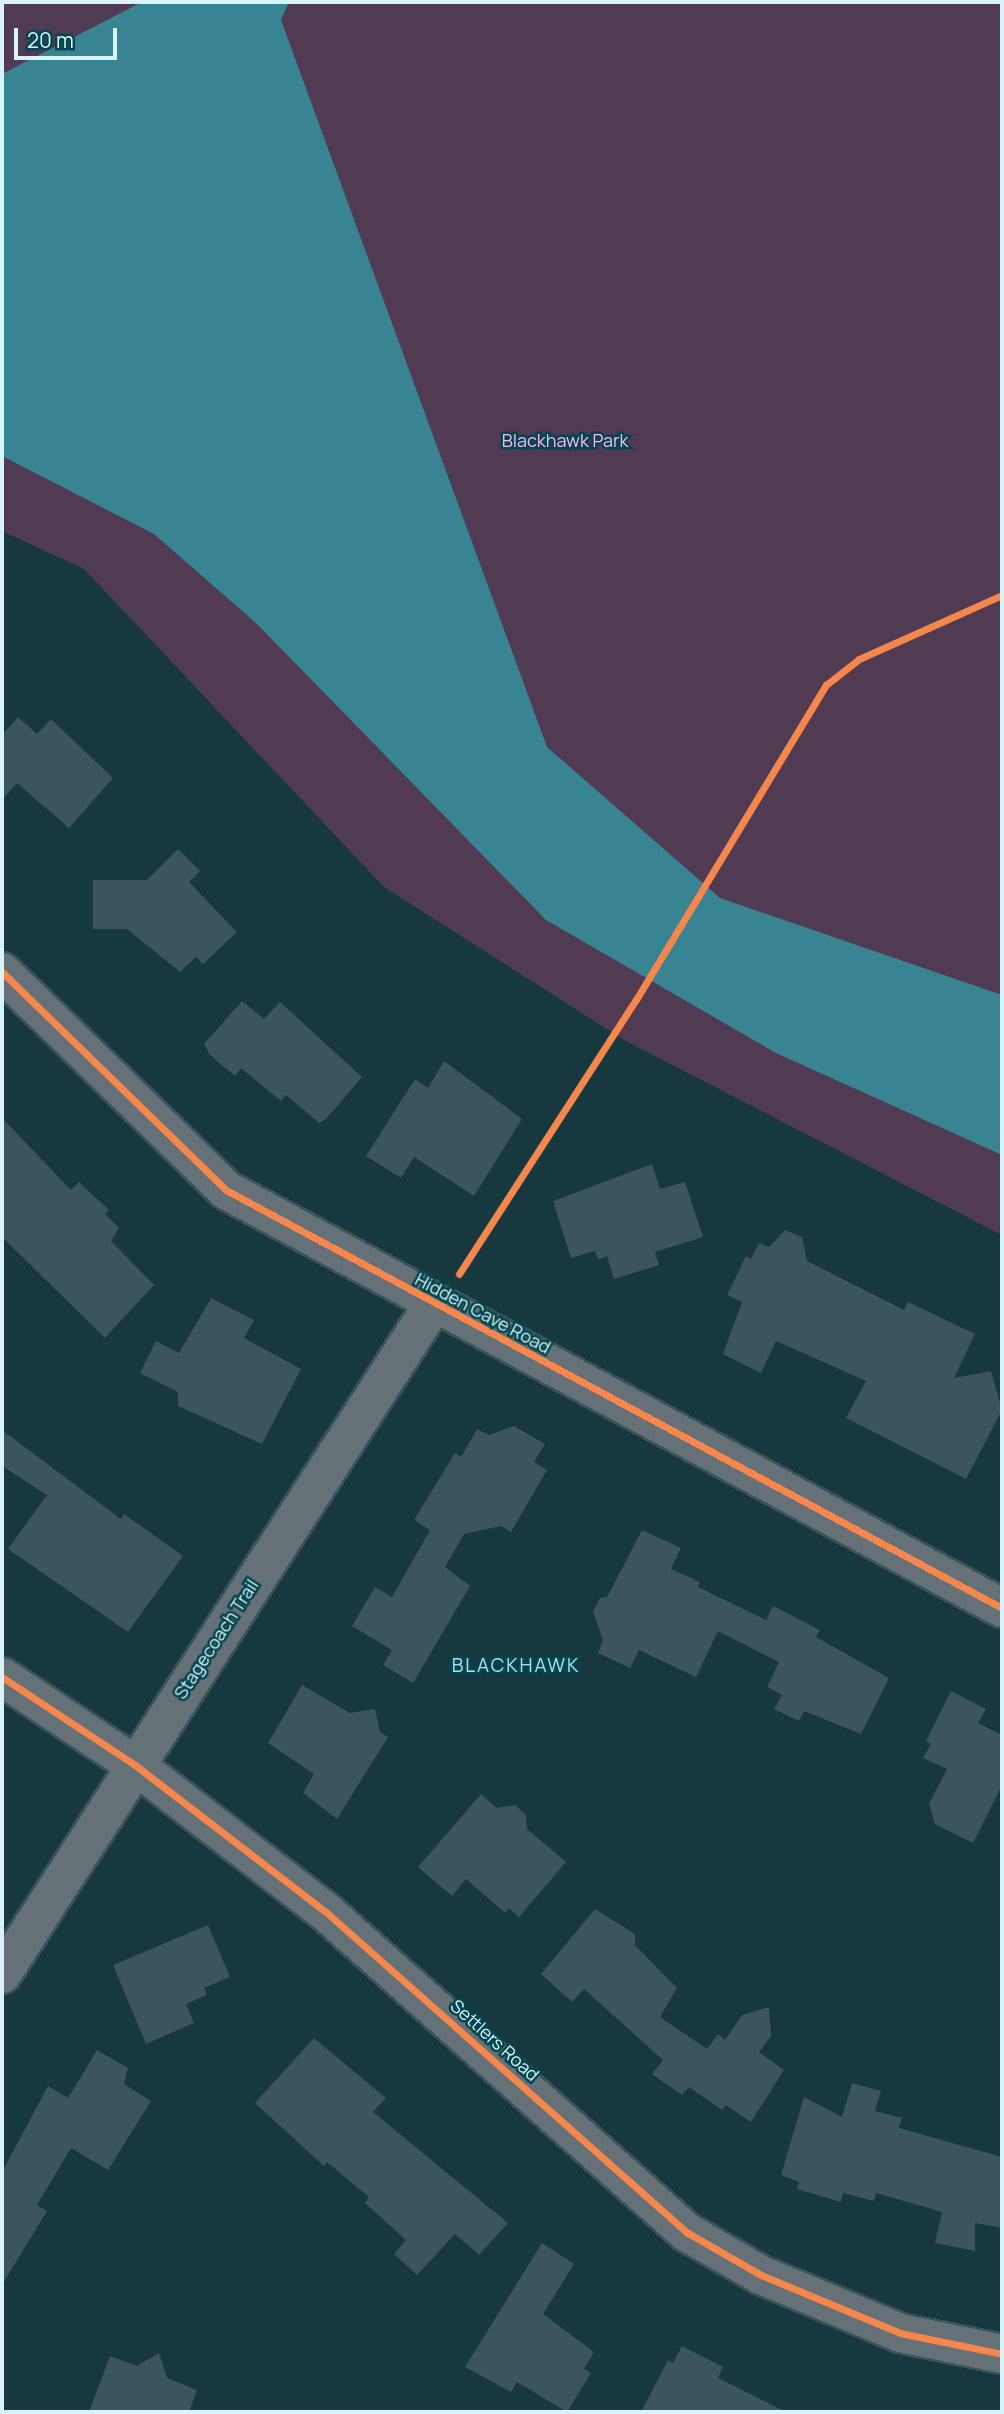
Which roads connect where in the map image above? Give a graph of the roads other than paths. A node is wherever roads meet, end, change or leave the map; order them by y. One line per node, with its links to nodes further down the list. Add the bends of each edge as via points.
1 (2, 972): 2 (street, Hidden Cave Road, via 226,1190)
2 (433, 1305): 3 (street, Hidden Cave Road); 5 (street, Stagecoach Trail)
3 (1002, 1608)
4 (2, 1677): 5 (street, Settlers Road)
5 (135, 1765): 6 (street, Stagecoach Trail); 7 (street, Settlers Road, via 326,1912 688,2233 761,2275 900,2333)
6 (2, 1974)
7 (1002, 2354)

